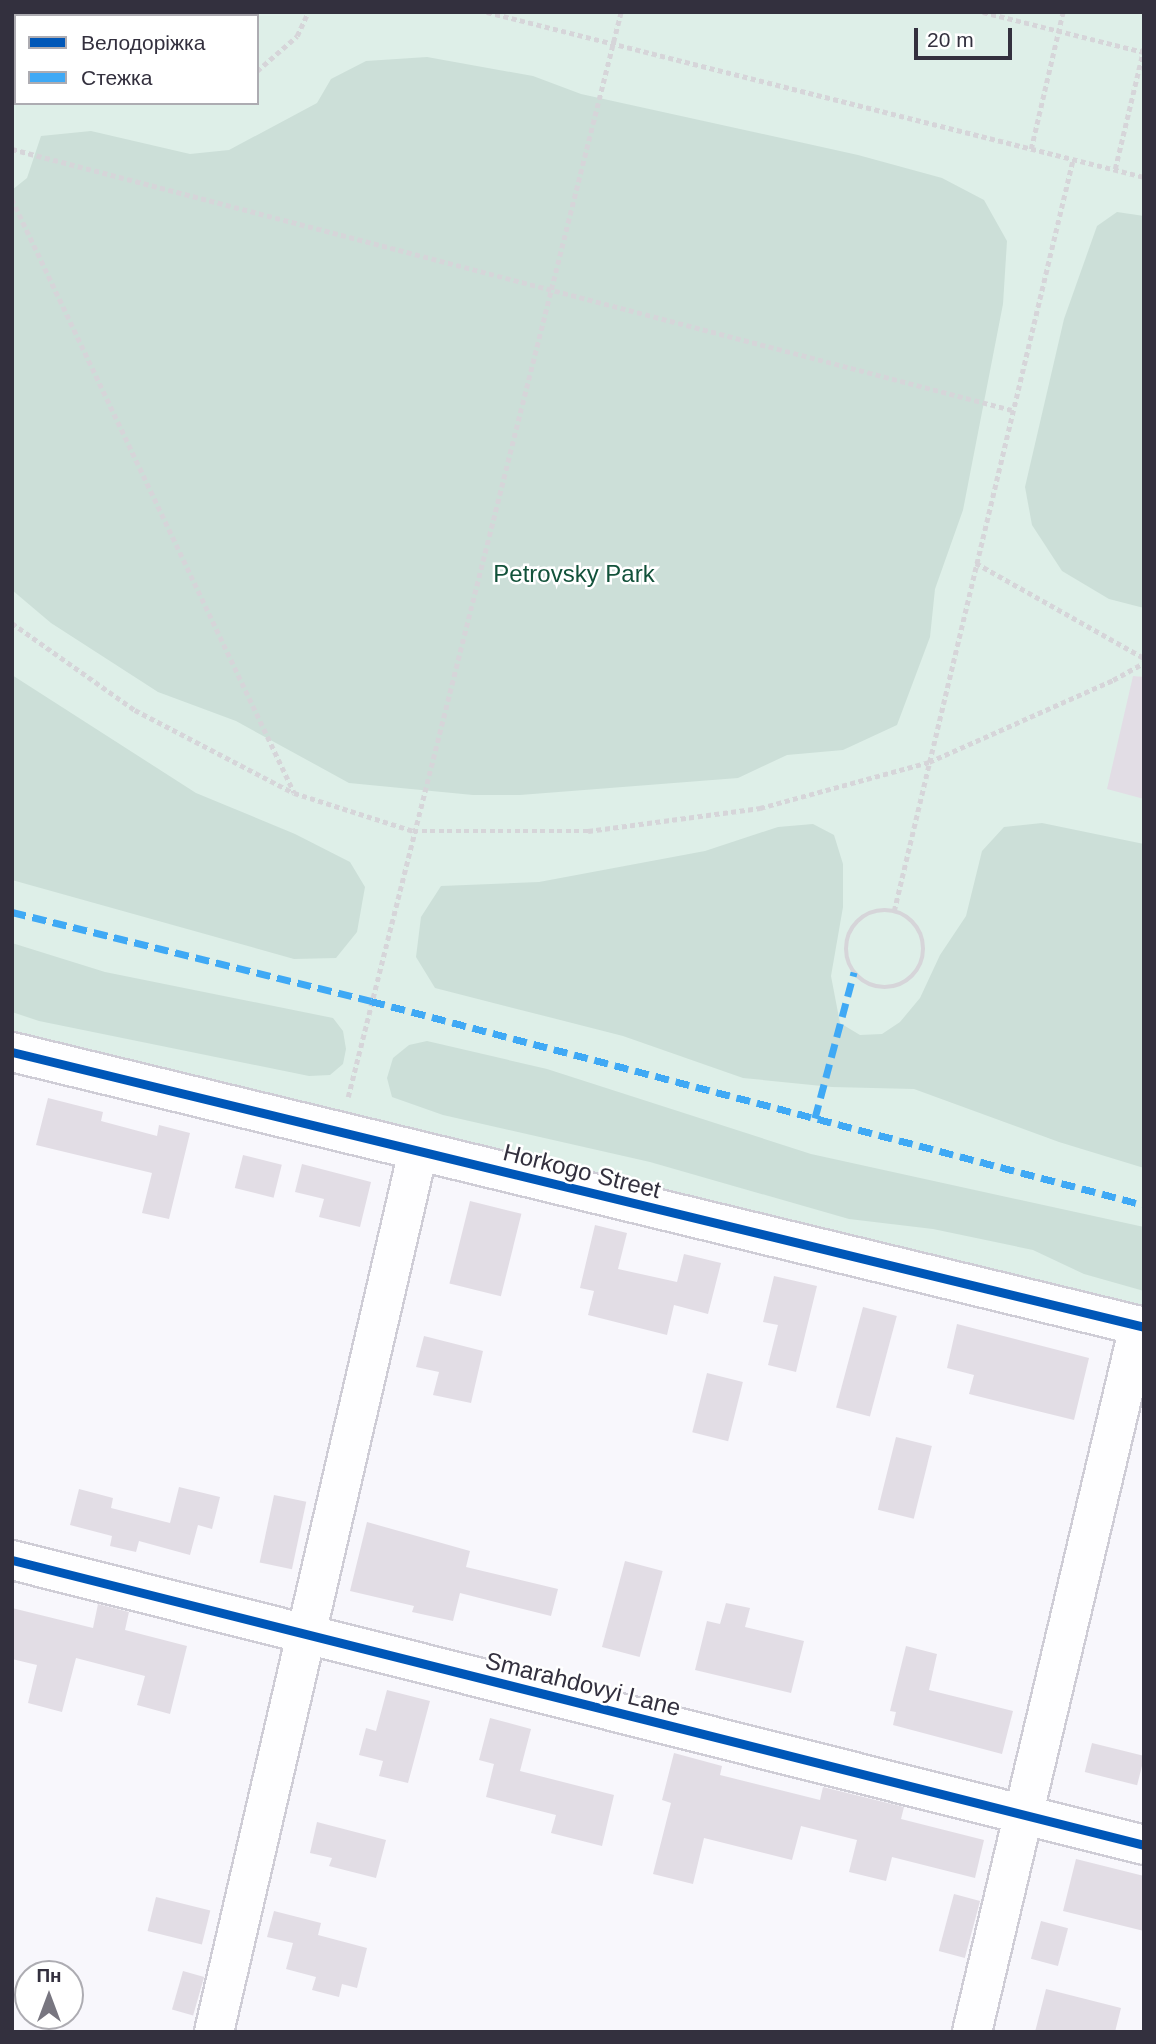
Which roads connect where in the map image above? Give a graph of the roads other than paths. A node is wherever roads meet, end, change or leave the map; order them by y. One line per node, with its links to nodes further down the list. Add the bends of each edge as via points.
1 (12, 1052): 2 (street, Horkogo Street)
2 (418, 1151): 3 (street, Horkogo Street); 5 (street)
3 (1141, 1326): 6 (street)
4 (12, 1560): 5 (street, Smarahdovyi Lane)
5 (306, 1634): 6 (street, Smarahdovyi Lane); 8 (street)
6 (1024, 1815): 7 (street, Smarahdovyi Lane); 9 (street)
7 (1144, 1845)
8 (214, 2032)
9 (972, 2032)

